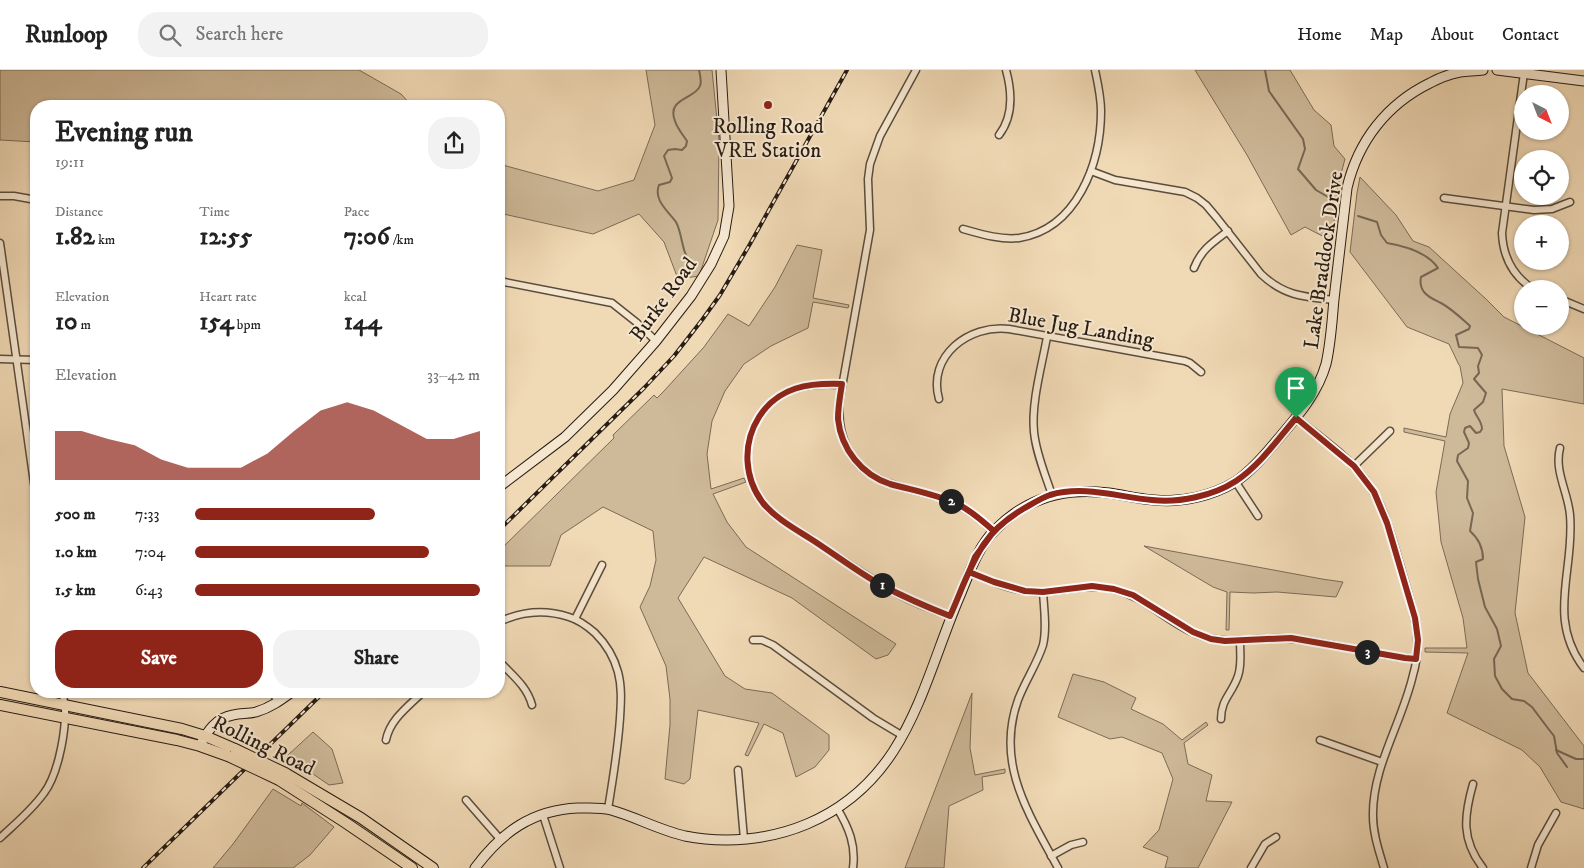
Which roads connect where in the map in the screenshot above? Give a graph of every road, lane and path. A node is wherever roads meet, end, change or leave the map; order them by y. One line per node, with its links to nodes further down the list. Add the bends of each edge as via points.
1 (721, 70): 27 (street, Burke Road, via 729,194 727,220 718,250 702,280)
2 (916, 70): 32 (street, via 880,136 870,164 870,230)
3 (1006, 70): 10 (street, via 1010,90 1008,116)
4 (1095, 70): 11 (street, via 1101,119)
5 (1483, 70): 7 (street, Lake Braddock Drive)
6 (1497, 70): 8 (street)
7 (1458, 71): 23 (street, Lake Braddock Drive, via 1401,100 1362,146 1348,188)
8 (1524, 73): 9 (street); 16 (street)
9 (1584, 82)
10 (998, 135)
11 (1091, 171): 17 (street, via 1066,212 1040,232 1006,238); 18 (street, via 1115,180 1185,192 1206,205)
12 (0, 196): 14 (street)
13 (1444, 198): 16 (street)
14 (30, 199)
15 (1570, 202): 16 (street, via 1544,210)
16 (1505, 206): 21 (street, via 1504,253)
17 (963, 229)
18 (1228, 232): 20 (street, via 1200,254); 23 (street, via 1261,274 1277,287 1299,296)
19 (0, 243): 29 (street)
20 (1194, 268)
21 (1522, 280)
22 (505, 283): 27 (street, via 612,304)
23 (1334, 300): 34 (street, Lake Braddock Drive, via 1331,339 1323,371)
24 (1569, 303): 25 (street)
25 (1584, 309)
26 (1047, 337): 31 (street, Blue Jug Landing, via 1185,361); 33 (street, Blue Jug Landing, via 992,328 961,340 939,369 936,380); 41 (street, via 1034,423 1036,443)
27 (656, 341): 40 (street, Burke Road, via 574,430)
28 (0, 359): 29 (street)
29 (16, 359): 30 (street); 37 (street)
30 (30, 360)
31 (1201, 372)
32 (842, 384): 43 (street, via 838,411 840,430 857,463 884,482 957,504); 47 (street, via 798,387 780,396 765,410 754,427 748,447 748,468 754,488 775,515 853,567 900,595)
33 (939, 399)
34 (1296, 418): 38 (street); 39 (street, Lake Braddock Drive, via 1260,460)
35 (1390, 431): 38 (street)
36 (1560, 448): 54 (street, via 1558,466 1571,522 1564,621 1571,648)
37 (30, 455)
38 (1354, 466): 52 (street, via 1374,492 1387,523 1415,618)
39 (1235, 482): 41 (street, Lake Braddock Drive, via 1204,495 1177,500 1151,500 1096,492); 42 (street)
40 (505, 483)
41 (1052, 495): 43 (street, Lake Braddock Drive, via 1018,512)
42 (1258, 516)
43 (994, 531): 45 (street, Lake Braddock Drive, via 975,557)
44 (602, 565): 49 (street)
45 (969, 572): 46 (street, via 1018,590); 47 (street, Lake Braddock Drive)
46 (1043, 592): 51 (street, via 1092,586 1114,589 1140,599 1199,636); 89 (street, via 1044,639 1018,701 1011,751 1023,802)
47 (950, 616): 69 (street, Lake Braddock Drive, via 916,710)
48 (505, 619): 49 (street, via 535,611)
49 (576, 619): 80 (street, via 605,645 620,680 618,744)
50 (753, 640): 69 (street, via 772,644 873,718)
51 (1240, 641): 52 (street, via 1291,638); 67 (street, via 1238,677 1221,708)
52 (1416, 659): 74 (street, via 1410,688)
53 (505, 667): 65 (street, via 524,687)
54 (1584, 668)
55 (0, 692): 56 (main road, Rolling Road)
56 (30, 698)
57 (32, 698): 63 (main road, Rolling Road)
58 (63, 698): 63 (street)
59 (276, 698): 62 (street)
60 (283, 698): 62 (street)
61 (417, 698): 70 (street, via 394,720)
62 (278, 702): 68 (street, via 257,712 224,717)
63 (64, 704): 66 (street); 68 (main road, Rolling Road)
64 (0, 705): 66 (main road, Rolling Road)
65 (532, 705)
66 (65, 717): 72 (main road, Rolling Road); 85 (street, via 50,784)
67 (1221, 720)
68 (205, 736): 72 (street); 73 (main road, Rolling Road)
69 (903, 736): 79 (street, Lake Braddock Drive, via 870,780)
70 (386, 740)
71 (1320, 740): 74 (street)
72 (200, 746): 73 (main road, Rolling Road)
73 (231, 753): 76 (main road, Rolling Road, bridge)
74 (1382, 762): 98 (street, via 1372,816)
75 (738, 770): 87 (street)
76 (282, 777): 83 (main road, Rolling Road); 92 (main road, Rolling Road, via 361,818)
77 (1473, 784): 99 (street, via 1466,830 1473,854)
78 (466, 800): 86 (street)
79 (837, 808): 87 (street, Lake Braddock Drive, via 790,830); 95 (street, via 850,834)
80 (608, 809): 82 (street, Lake Braddock Drive, via 573,808); 87 (street, Lake Braddock Drive, via 684,835 717,840)
81 (1556, 813): 100 (street, via 1538,845)
82 (543, 815): 86 (street, Lake Braddock Drive, via 516,827); 94 (street)
83 (364, 834): 90 (main road); 91 (main road, Rolling Road)
84 (1276, 837): 97 (street, via 1265,844)
85 (0, 838)
86 (500, 839): 93 (street, Lake Braddock Drive)
87 (744, 839)
88 (1083, 842): 89 (street)
89 (1051, 856): 96 (street)
90 (400, 868)
91 (412, 868)
92 (433, 868)
93 (475, 868)
94 (560, 868)
95 (853, 868)
96 (1058, 868)
97 (1251, 868)
98 (1384, 868)
99 (1483, 868)
100 (1532, 868)

